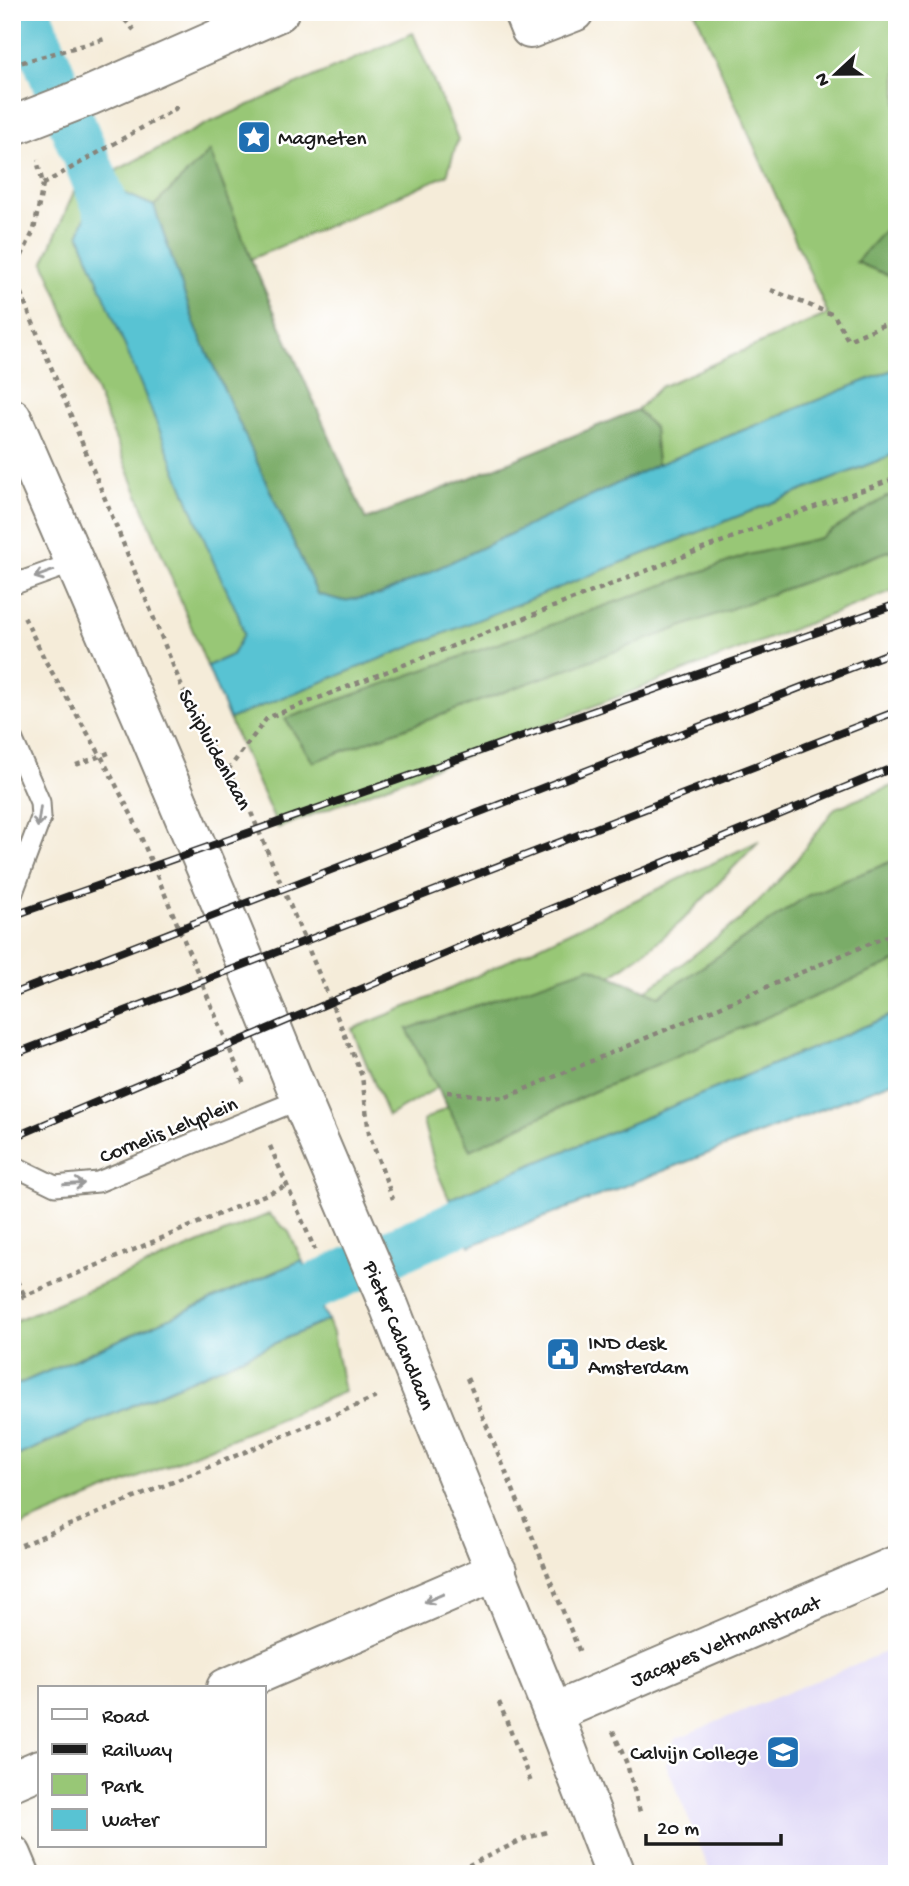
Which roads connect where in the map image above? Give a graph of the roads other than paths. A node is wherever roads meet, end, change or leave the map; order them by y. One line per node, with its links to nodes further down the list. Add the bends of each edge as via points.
1 (279, 12): 4 (street)
2 (523, 12): 3 (street, via 530,29)
3 (574, 12)
4 (28, 119)
5 (12, 418): 6 (street)
6 (76, 562): 7 (lane, one-way to 7); 10 (street, Pieter Calandlaan)
7 (12, 585)
8 (14, 754): 9 (lane, one-way to 9, via 40,802 41,818)
9 (12, 895)
10 (301, 1099): 11 (lane, Cornelis Lelyplein, one-way to 10, via 55,1186 98,1182); 13 (street, Pieter Calandlaan)
11 (12, 1163)
12 (897, 1565): 15 (street, Jacques Veltmanstraat)
13 (497, 1572): 14 (street, one-way to 14); 15 (street, Pieter Calandlaan)
14 (231, 1686)
15 (553, 1713): 20 (street, Pieter Calandlaan)
16 (38, 1770): 17 (street)
17 (12, 1781)
18 (12, 1855): 19 (street)
19 (20, 1874)
20 (615, 1874)

